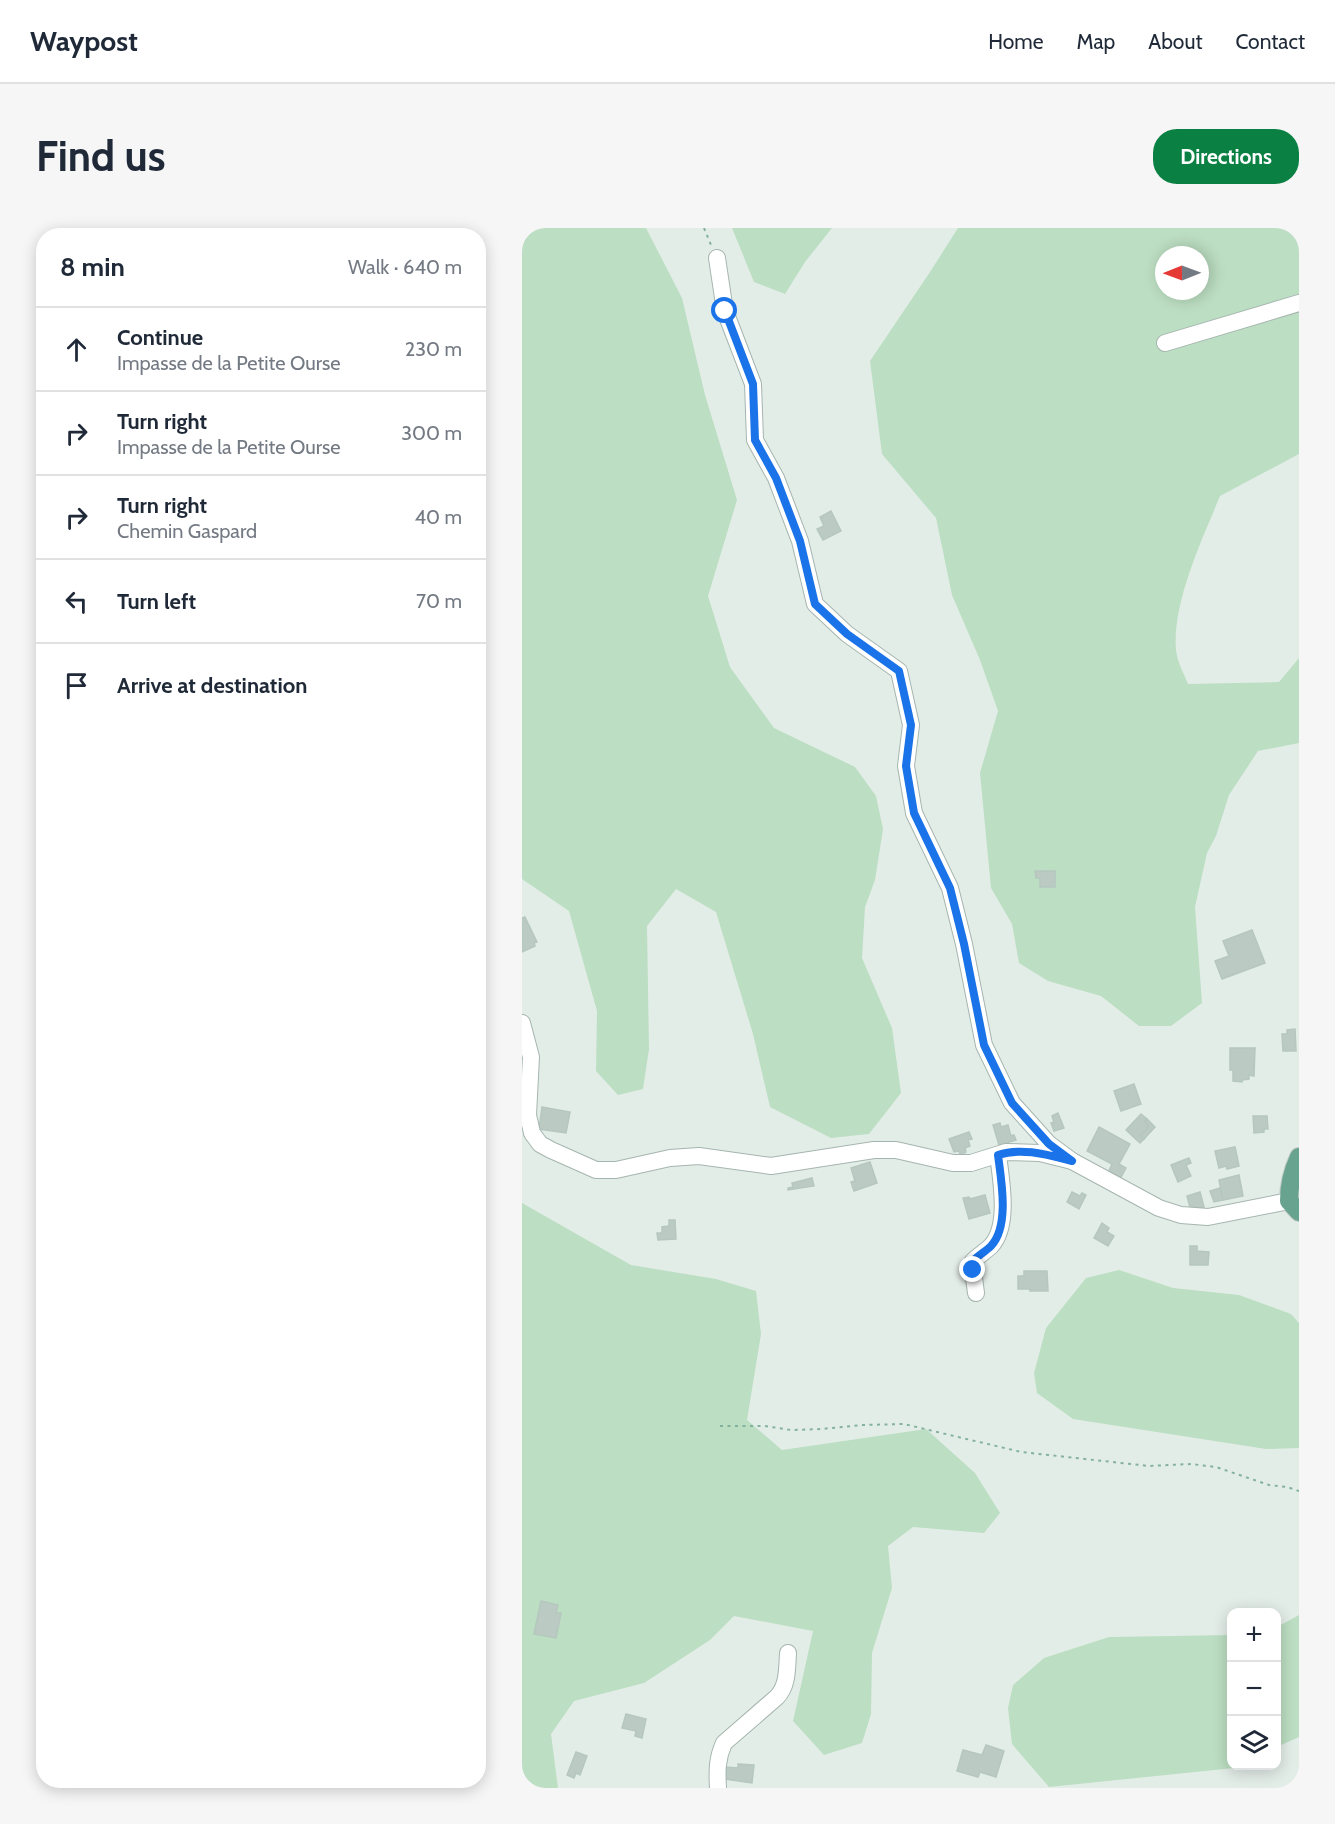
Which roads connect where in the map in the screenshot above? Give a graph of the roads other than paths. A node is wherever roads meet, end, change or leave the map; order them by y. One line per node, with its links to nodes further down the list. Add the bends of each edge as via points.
1 (717, 258): 7 (street, via 725,311 753,384 755,440 776,478 800,541 815,604 847,634 899,671 911,725 906,766 914,813 950,888 984,1045 1012,1103 1049,1144)
2 (1299, 303): 3 (street)
3 (1165, 343)
4 (522, 1023): 5 (street, via 531,1057 528,1115 532,1133 540,1144 596,1170 699,1156 771,1166 874,1150 896,1149 953,1163 971,1163)
5 (998, 1155): 7 (street, via 1040,1152); 9 (street, via 1003,1192 1001,1227 992,1246 973,1261)
6 (1299, 1157): 8 (main road, via 1289,1185)
7 (1072, 1161): 8 (street, via 1159,1208 1181,1215)
8 (1294, 1207)
9 (976, 1293)
10 (788, 1653): 11 (street, via 782,1691 724,1743 717,1763)
11 (718, 1788)

